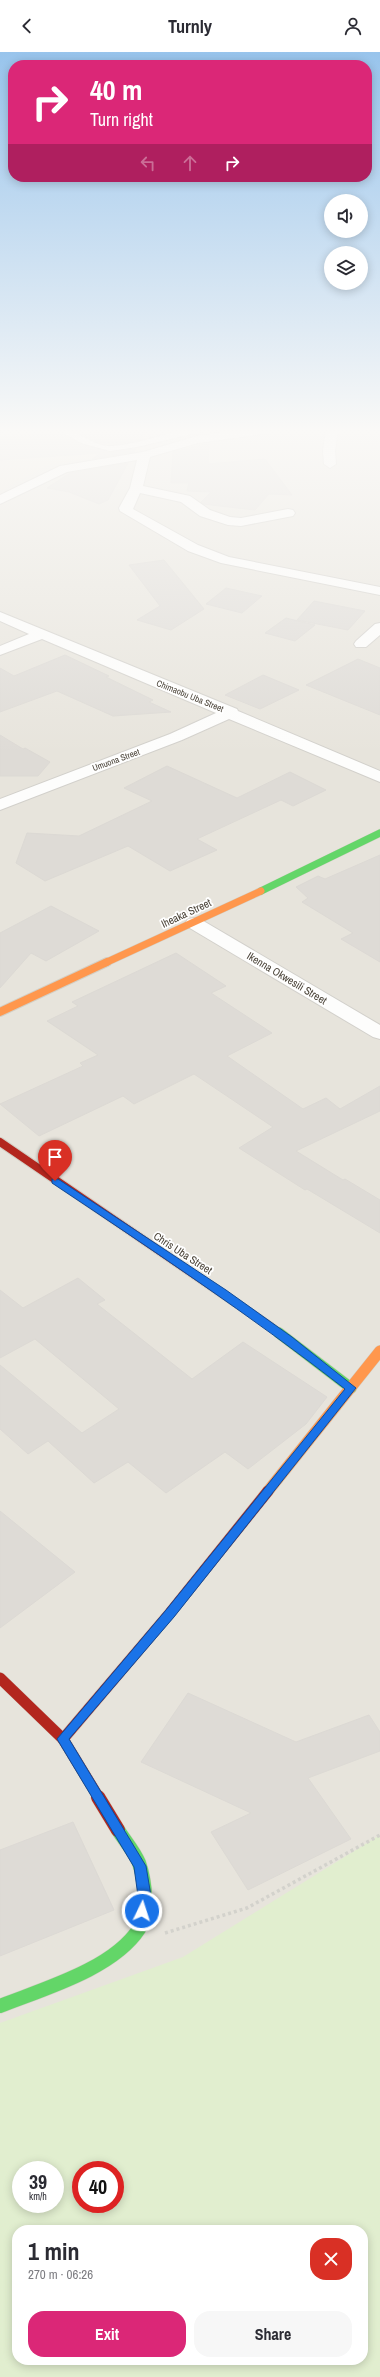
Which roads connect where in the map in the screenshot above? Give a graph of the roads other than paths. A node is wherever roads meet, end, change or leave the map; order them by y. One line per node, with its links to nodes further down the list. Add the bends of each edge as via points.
1 (173, 538): 2 (street, via 204,553 249,565)
2 (380, 591)
3 (0, 616): 5 (street, Chimaobu Uba Street)
4 (380, 627): 6 (street)
5 (41, 634): 7 (street); 8 (street, Chimaobu Uba Street)
6 (361, 644)
7 (0, 651)
8 (231, 712): 9 (street, Chimaobu Uba Street); 10 (street, Umuona Street, via 176,738)
9 (380, 777)
10 (0, 805)
11 (380, 833): 12 (street, Iheaka Street)
12 (194, 922): 13 (street, Iheaka Street); 14 (street, Ikenna Okwesili Street)
13 (0, 1012)
14 (380, 1033)
15 (0, 1142): 17 (street, Chris Uba Street, via 222,1292)
16 (380, 1351): 17 (street)
17 (351, 1388): 19 (street, via 170,1613)
18 (0, 1678): 19 (street)
19 (63, 1739): 20 (street, via 140,1866 145,1896 140,1927 124,1946 79,1975)
20 (0, 2006)

